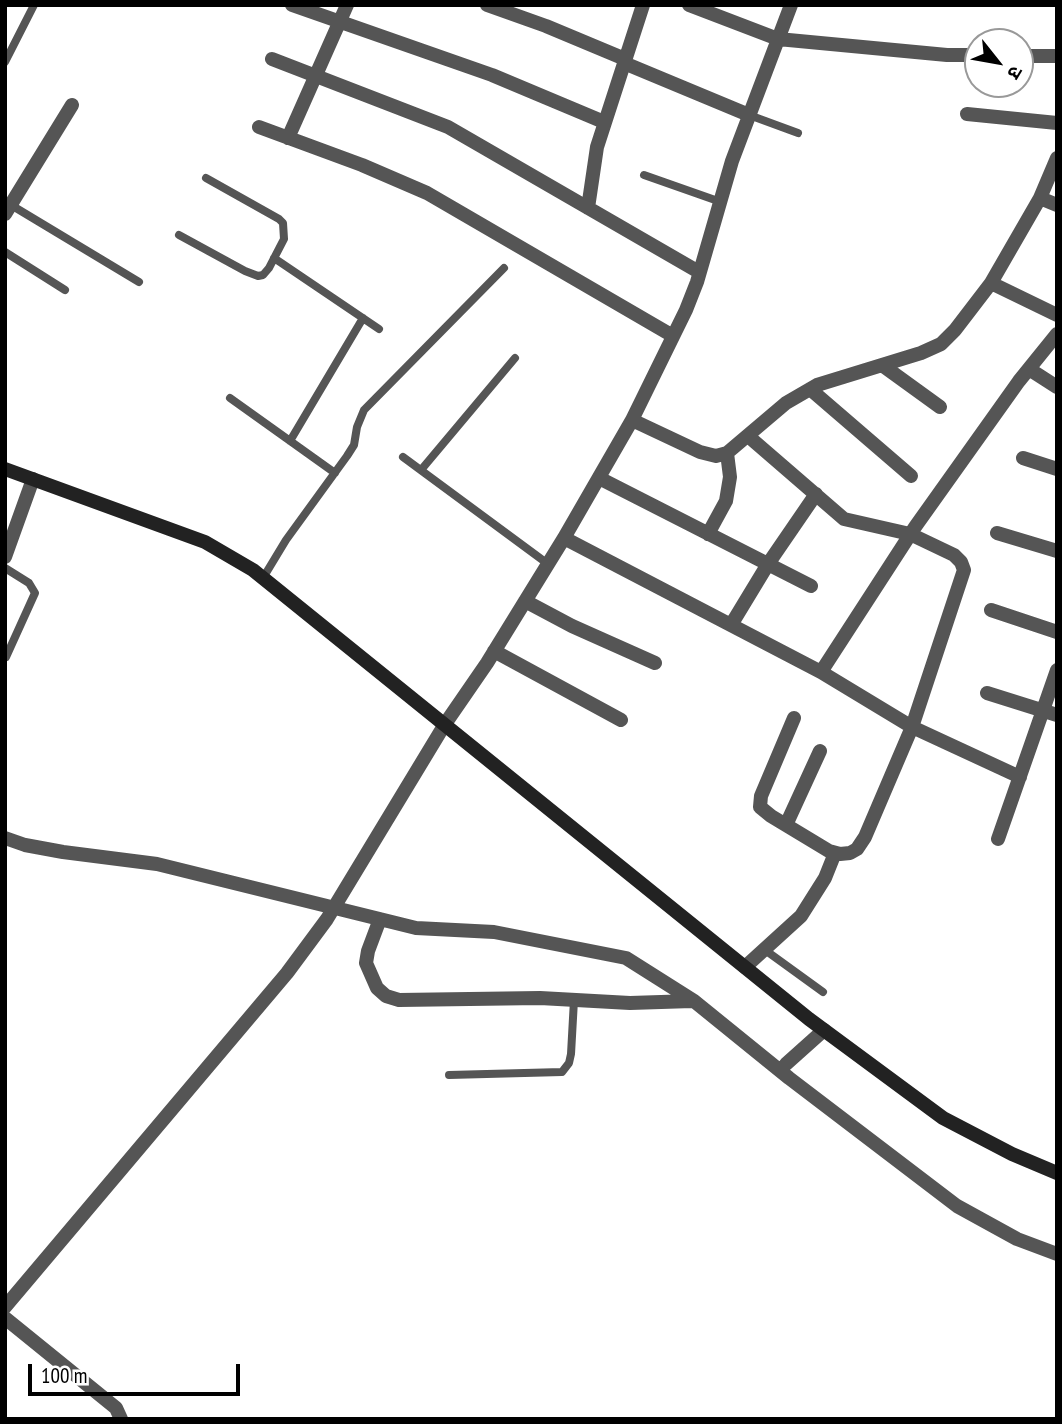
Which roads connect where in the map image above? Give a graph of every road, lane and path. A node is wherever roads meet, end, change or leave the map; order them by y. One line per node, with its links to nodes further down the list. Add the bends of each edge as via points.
1 (34, 5): 15 (lane)
2 (292, 5): 8 (street)
3 (347, 5): 8 (street)
4 (487, 5): 14 (street)
5 (643, 5): 14 (street)
6 (689, 5): 9 (street)
7 (791, 5): 9 (street)
8 (340, 22): 16 (street); 20 (street, via 492,75)
9 (778, 39): 10 (street); 19 (street)
10 (964, 55)
11 (1034, 56): 12 (street)
12 (1057, 56)
13 (272, 59): 16 (street)
14 (624, 61): 19 (street); 20 (street)
15 (5, 62)
16 (315, 76): 24 (street); 31 (street, via 448,127)
17 (72, 105): 32 (street)
18 (967, 114): 21 (street)
19 (749, 115): 23 (lane); 29 (street)
20 (604, 122): 31 (street)
21 (1057, 122)
22 (260, 127): 24 (street)
23 (798, 133)
24 (288, 138): 45 (street, via 427,193)
25 (1057, 158): 28 (street)
26 (644, 175): 29 (lane)
27 (206, 178): 35 (lane, via 283,223 284,239)
28 (1040, 198): 30 (street); 39 (street)
29 (718, 201): 37 (street)
30 (1057, 205)
31 (589, 208): 37 (street)
32 (8, 209): 38 (lane)
33 (179, 235): 35 (lane, via 258,275 263,275)
34 (5, 252): 40 (lane)
35 (274, 258): 42 (lane)
36 (504, 268): 62 (lane, via 374,397 360,416 354,445)
37 (699, 272): 45 (street)
38 (139, 282)
39 (991, 284): 41 (street); 47 (street, via 941,344)
40 (65, 290)
41 (1057, 315)
42 (363, 318): 43 (lane); 55 (lane)
43 (379, 329)
44 (1057, 334): 48 (street)
45 (673, 336): 53 (street)
46 (515, 358): 61 (lane)
47 (882, 365): 50 (street); 52 (street)
48 (1029, 369): 49 (street); 69 (street)
49 (1057, 387)
50 (810, 389): 54 (street); 63 (street)
51 (230, 398): 55 (lane)
52 (940, 407)
53 (632, 420): 56 (street, via 700,452); 64 (street)
54 (748, 436): 56 (street); 66 (street)
55 (290, 441): 62 (lane)
56 (727, 453): 68 (street, via 730,478 726,501)
57 (403, 457): 61 (lane)
58 (1023, 458): 59 (street)
59 (1057, 469)
60 (5, 470): 65 (main road)
61 (421, 470): 73 (lane)
62 (335, 473): 76 (lane)
63 (911, 476)
64 (599, 478): 68 (street); 70 (street)
65 (33, 479): 72 (street); 76 (main road, via 205,542)
66 (816, 495): 69 (street, via 844,519); 74 (street)
67 (997, 533): 71 (street)
68 (708, 534): 74 (street)
69 (910, 534): 86 (street); 92 (street, via 954,555 964,570)
70 (564, 538): 73 (street); 80 (street)
71 (1057, 551)
72 (5, 557)
73 (548, 564): 78 (street)
74 (768, 564): 77 (street); 80 (street)
75 (5, 568): 83 (lane, via 29,583 35,593)
76 (263, 578): 91 (main road)
77 (811, 586)
78 (525, 601): 82 (street); 84 (street)
79 (991, 610): 81 (street)
80 (731, 625): 86 (street)
81 (1057, 632)
82 (494, 651): 90 (street); 91 (street)
83 (6, 657)
84 (655, 663)
85 (1057, 670): 88 (street)
86 (821, 672): 92 (street)
87 (987, 693): 88 (street)
88 (1050, 713): 94 (street)
89 (794, 718): 95 (street, via 759,802 763,811)
90 (621, 720)
91 (445, 724): 99 (street); 102 (main road)
92 (912, 727): 94 (street); 98 (street, via 865,837 850,853)
93 (820, 751): 95 (street)
94 (1020, 777): 97 (street)
95 (786, 825): 98 (street)
96 (5, 838): 99 (street, via 45,849 157,864)
97 (998, 839)
98 (835, 853): 101 (street, via 801,916)
99 (334, 907): 100 (street); 111 (street, via 287,973)
100 (380, 919): 104 (street, via 366,963 377,988 386,996 417,1001); 105 (street, via 447,932 494,932 626,958)
101 (765, 950): 102 (street); 103 (lane)
102 (746, 967): 106 (main road)
103 (823, 992)
104 (574, 1000): 105 (street); 108 (lane, via 571,1054 562,1072)
105 (694, 1001): 110 (street, via 957,1206 1017,1239)
106 (824, 1030): 107 (street); 109 (main road, via 943,1118)
107 (786, 1064)
108 (449, 1075)
109 (1057, 1173)
110 (1057, 1254)
111 (5, 1307)
112 (5, 1318): 113 (street, via 116,1408)
113 (121, 1419)

